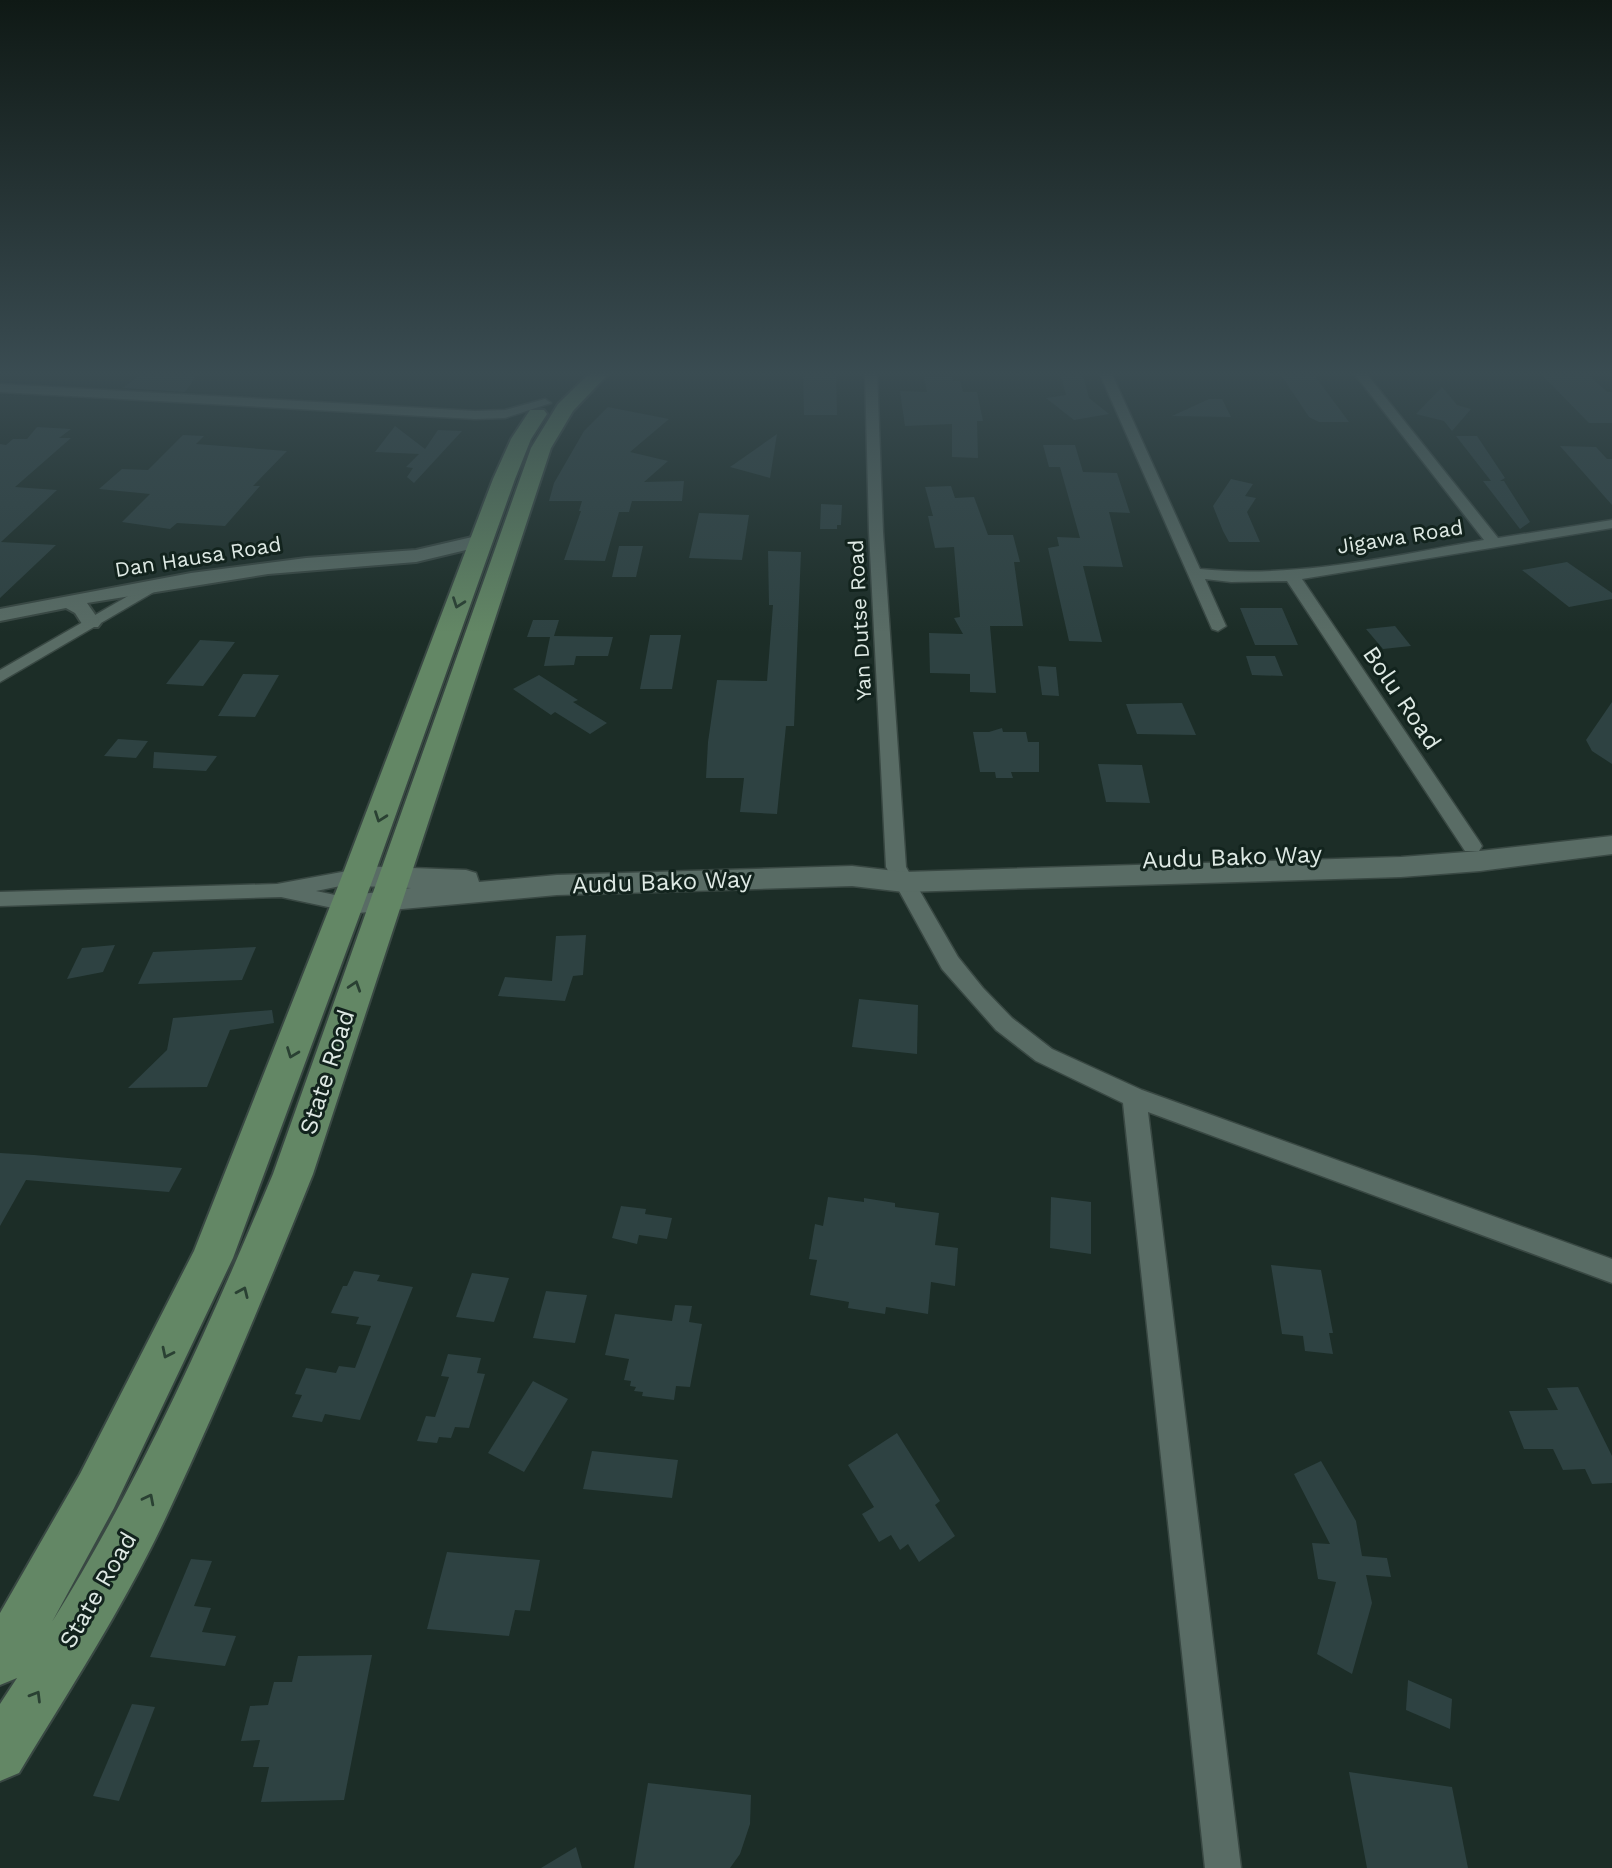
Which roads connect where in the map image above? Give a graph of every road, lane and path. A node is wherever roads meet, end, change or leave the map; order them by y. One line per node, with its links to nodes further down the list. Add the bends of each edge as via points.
1 (511, 459): 8 (main road, State Road)
2 (537, 459): 22 (main road, State Road)
3 (874, 459): 21 (street, Yan Dutse Road)
4 (1143, 459): 10 (street)
5 (1427, 459): 7 (street)
6 (1612, 523): 7 (street, Jigawa Road)
7 (1494, 544): 11 (street, Jigawa Road)
8 (476, 554): 9 (street, Dan Hausa Road); 9 (street, Dan Hausa Road, via 446,552); 23 (main road, State Road, one-way to 23)
9 (405, 558): 12 (street, Dan Hausa Road, via 305,564)
10 (1193, 573): 11 (street, Jigawa Road); 16 (street)
11 (1292, 576): 20 (street, Bolu Road)
12 (154, 586): 13 (street, Dan Hausa Road); 15 (street)
13 (68, 601): 14 (street, Dan Hausa Road); 15 (street, via 83,609)
14 (0, 615)
15 (91, 623): 17 (street)
16 (1218, 626)
17 (0, 677)
18 (1612, 829): 20 (main road, Audu Bako Way)
19 (1612, 845): 21 (main road, Audu Bako Way, via 1401,867)
20 (1472, 846): 21 (main road, Audu Bako Way)
21 (900, 874): 22 (main road, Audu Bako Way); 26 (street, via 950,963 1004,1024 1044,1055)
22 (389, 889): 23 (main road, Audu Bako Way); 29 (main road, State Road, one-way to 22, via 92,1604 190,1412 293,1174)
23 (353, 890): 24 (street); 24 (street); 28 (main road, State Road, one-way to 28, via 212,1258 97,1491)
24 (277, 891): 25 (street)
25 (0, 899)
26 (1134, 1097): 27 (street); 30 (street)
27 (1612, 1271)
28 (0, 1659)
29 (0, 1754)
30 (1223, 1868)

